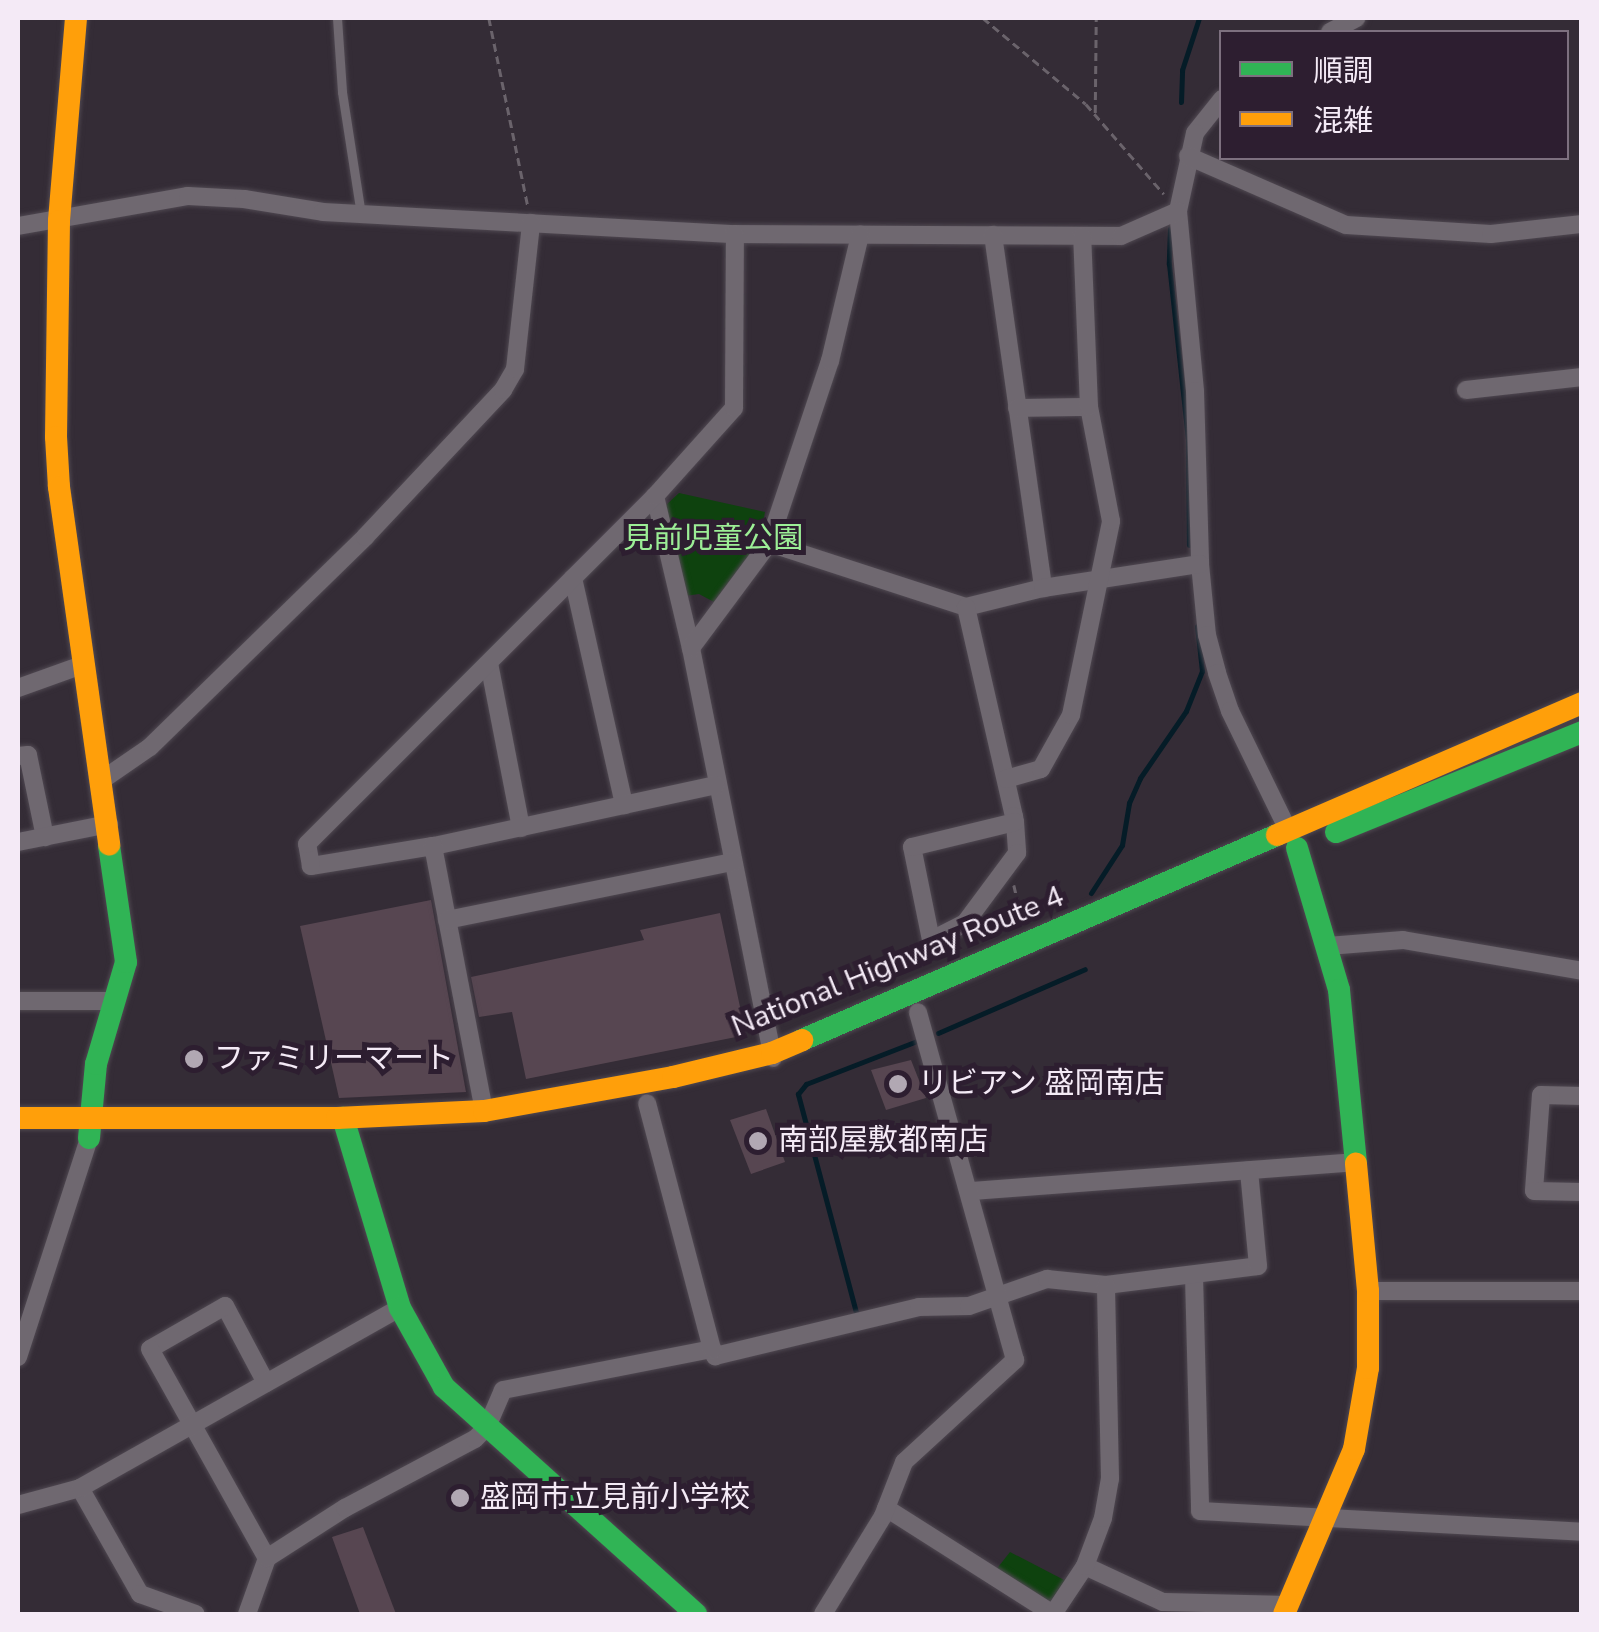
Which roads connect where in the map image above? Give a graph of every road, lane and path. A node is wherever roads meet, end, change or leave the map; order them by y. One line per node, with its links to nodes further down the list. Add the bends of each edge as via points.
1 (76, 18): 13 (main road)
2 (337, 18): 12 (lane)
3 (489, 18): 14 (path)
4 (983, 18): 9 (path)
5 (1096, 18): 9 (path)
6 (1356, 18): 7 (street)
7 (1334, 30)
8 (1219, 103): 10 (street, via 1195,133)
9 (1096, 114): 11 (path)
10 (1188, 156): 11 (street); 15 (street, via 1346,225 1491,234)
11 (1178, 211): 20 (street, via 1120,236); 27 (street, via 1196,391)
12 (361, 214): 13 (street, via 188,196); 14 (street)
13 (59, 222): 16 (street); 34 (main road, via 56,436)
14 (531, 223): 17 (street); 40 (street, via 515,370 503,390 366,537 150,747)
15 (1582, 224)
16 (18, 226)
17 (735, 234): 18 (street); 25 (street, via 734,408)
18 (860, 235): 19 (street); 26 (street, via 830,361)
19 (992, 235): 20 (street); 24 (street)
20 (1082, 236): 23 (street)
21 (1582, 376): 22 (street)
22 (1466, 390)
23 (1090, 406): 24 (street); 29 (street, via 1110,520)
24 (1017, 408): 30 (street)
25 (655, 496): 28 (street); 32 (street)
26 (769, 543): 31 (street); 32 (street)
27 (1200, 564): 29 (street); 47 (street, via 1207,635 1222,686)
28 (574, 578): 33 (street); 42 (street)
29 (1099, 579): 30 (street); 39 (street, via 1071,715 1042,769)
30 (1043, 588): 31 (street)
31 (966, 607): 39 (street)
32 (691, 648): 41 (street)
33 (489, 662): 45 (street); 49 (street, via 307,844 312,866)
34 (85, 664): 35 (street); 40 (main road)
35 (18, 688)
36 (1582, 703): 47 (main road, National Highway Route 4)
37 (1582, 732): 47 (main road, National Highway Route 4)
38 (18, 756): 46 (street, via 28,755)
39 (1006, 779): 43 (street)
40 (102, 780): 44 (main road)
41 (716, 785): 42 (street); 50 (street)
42 (624, 805): 45 (street)
43 (1015, 822): 51 (street, via 1017,853); 51 (street, via 912,846 931,940 966,923)
44 (108, 824): 46 (street); 56 (main road, via 126,962)
45 (521, 828): 49 (street)
46 (45, 836): 48 (street)
47 (1292, 838): 53 (main road, National Highway Route 4); 54 (main road); 58 (main road, National Highway Route 4)
48 (18, 842)
49 (433, 846): 52 (street)
50 (733, 862): 52 (street); 59 (street)
51 (1009, 864): 53 (path)
52 (447, 920): 62 (street)
53 (1028, 942): 59 (main road, National Highway Route 4)
54 (1328, 946): 55 (street, via 1404,940); 67 (main road)
55 (1582, 971)
56 (116, 1001): 57 (street); 65 (main road, via 96,1064)
57 (18, 1002)
58 (918, 1012): 59 (main road, National Highway Route 4); 69 (street)
59 (774, 1061): 61 (main road, National Highway Route 4); 62 (main road, National Highway Route 4)
60 (1582, 1096): 70 (street, via 1541,1096 1534,1190)
61 (647, 1102): 64 (main road, National Highway Route 4, via 489,1130); 77 (street)
62 (484, 1111): 64 (main road, National Highway Route 4)
63 (18, 1118): 65 (main road, National Highway Route 4)
64 (346, 1128): 65 (main road, National Highway Route 4); 76 (main road)
65 (89, 1129): 66 (main road, National Highway Route 4); 78 (street)
66 (18, 1136)
67 (1355, 1162): 68 (street); 73 (main road)
68 (1248, 1170): 69 (street); 71 (street, via 1258,1266)
69 (972, 1191): 75 (street)
70 (1582, 1192)
71 (1194, 1276): 72 (street); 85 (street, via 1200,1511)
72 (1106, 1284): 75 (street, via 1048,1279); 88 (street, via 1110,1478)
73 (1368, 1290): 74 (street); 85 (main road, via 1365,1397 1354,1449)
74 (1582, 1290)
75 (998, 1300): 77 (street, via 919,1306 715,1356); 84 (street, via 1016,1360 904,1462)
76 (400, 1308): 79 (street); 81 (main road, via 444,1387)
77 (712, 1349): 81 (street, via 502,1390)
78 (18, 1357)
79 (266, 1384): 80 (street); 80 (street, via 225,1306 150,1349)
80 (194, 1424): 82 (street); 87 (street)
81 (487, 1427): 87 (street); 93 (main road)
82 (80, 1488): 83 (street); 91 (street, via 140,1594)
83 (18, 1505)
84 (886, 1508): 94 (street); 95 (street)
85 (1325, 1518): 86 (street); 90 (main road)
86 (1582, 1532)
87 (267, 1558): 92 (street)
88 (1085, 1566): 89 (street); 95 (street)
89 (1159, 1608): 90 (street)
90 (1286, 1610)
91 (196, 1614)
92 (247, 1614)
93 (696, 1614)
94 (823, 1614)
95 (1053, 1614)

